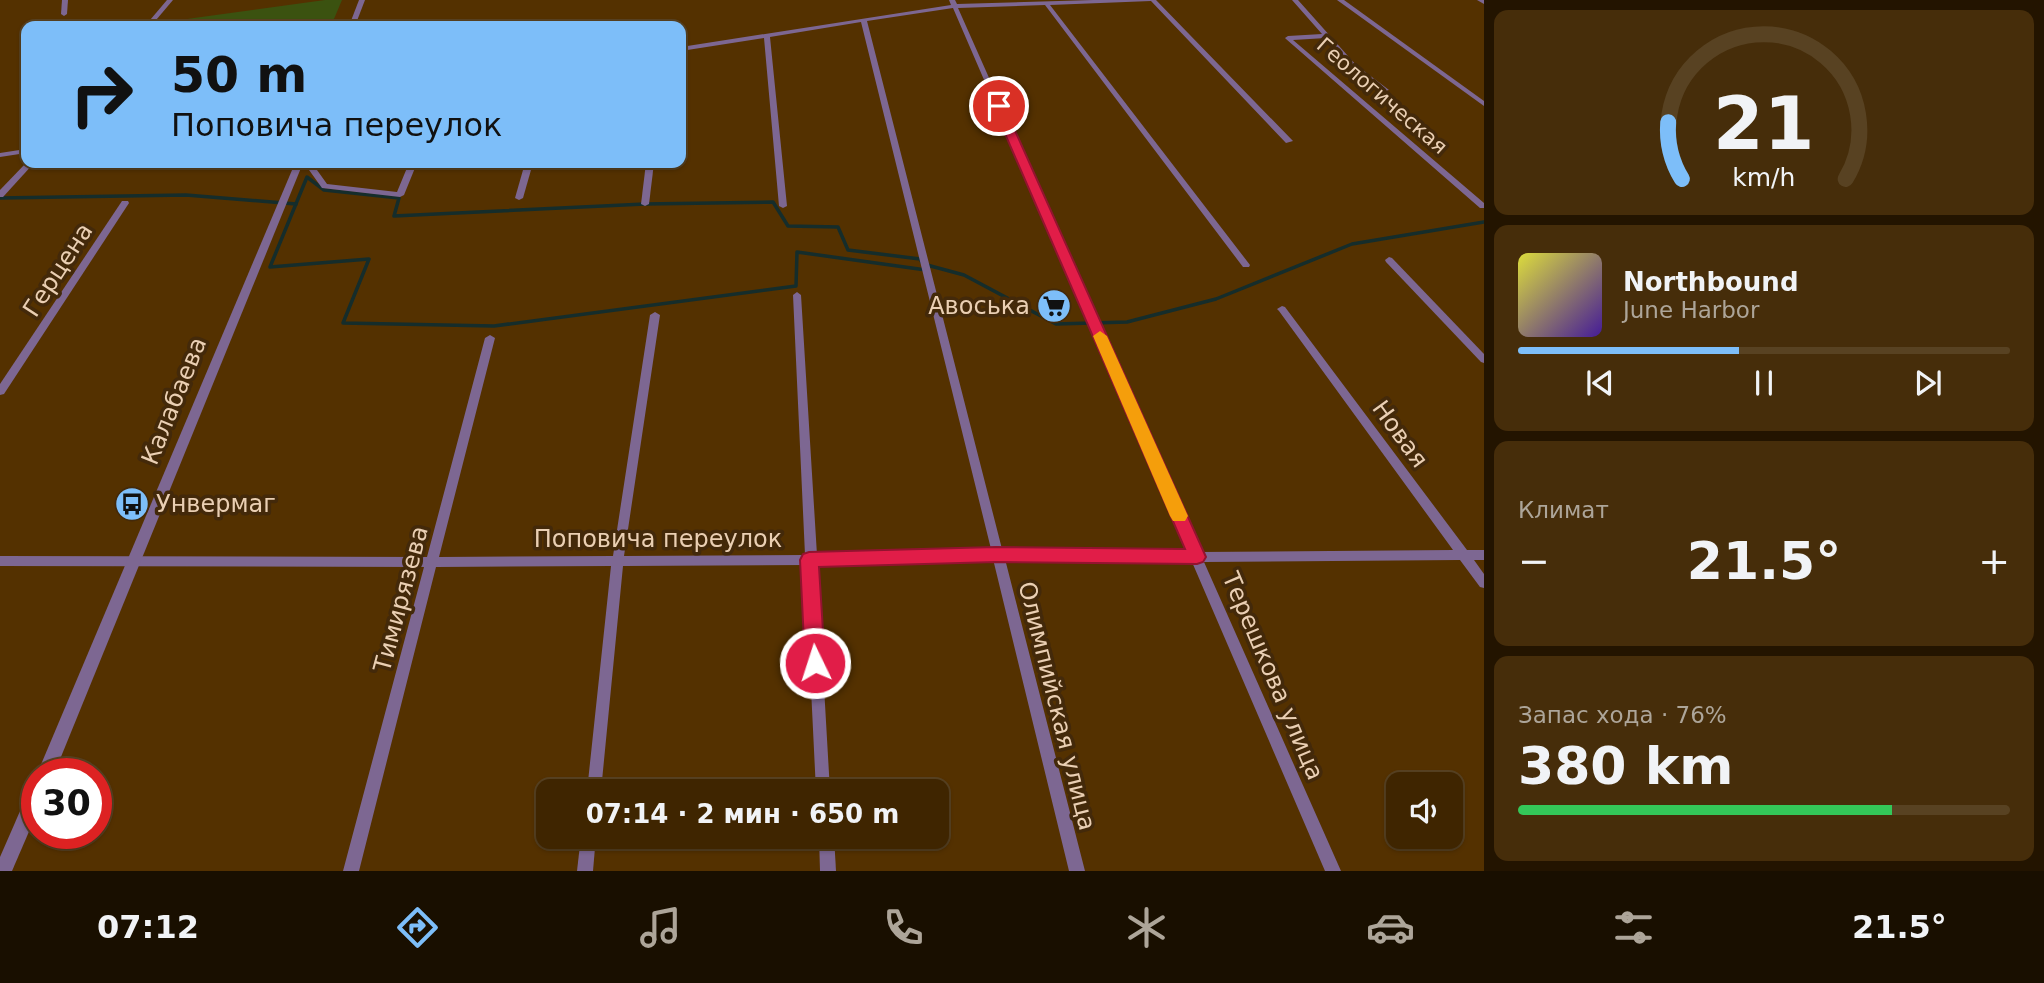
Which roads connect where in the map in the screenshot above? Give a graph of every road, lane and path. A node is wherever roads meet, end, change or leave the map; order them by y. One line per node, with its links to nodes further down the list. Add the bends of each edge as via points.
1 (65, 0): 9 (street)
2 (170, 0): 10 (street)
3 (362, 0): 11 (street)
4 (1151, 0): 8 (street); 18 (street)
5 (1295, 0): 14 (street, Геологическая)
6 (1340, 0): 17 (street)
7 (953, 3): 8 (street); 12 (street); 44 (street, Терешкова улица)
8 (1046, 3): 34 (street)
9 (64, 14)
10 (152, 21)
11 (354, 21)
12 (864, 21): 13 (street); 41 (street, Олимпийская улица)
13 (767, 36): 15 (street); 31 (street)
14 (1326, 36): 16 (street, Геологическая, via 1354,66); 32 (street, Геологическая, via 1288,38)
15 (686, 48)
16 (1386, 90)
17 (1484, 104)
18 (1289, 141)
19 (21, 152): 20 (street)
20 (0, 155)
21 (25, 168): 27 (street)
22 (297, 168): 48 (street, Калабаева)
23 (312, 168): 24 (street, via 325,186 400,195)
24 (411, 168)
25 (528, 168): 28 (street)
26 (649, 168): 30 (street)
27 (2, 193)
28 (519, 198)
29 (125, 203): 40 (street, Герцена)
30 (645, 204)
31 (783, 206)
32 (1483, 206)
33 (1389, 261): 39 (street)
34 (1246, 265)
35 (797, 295): 46 (street)
36 (1282, 309): 43 (street, Новая)
37 (655, 315): 45 (street)
38 (490, 338): 49 (street, Тимирязева)
39 (1484, 360)
40 (0, 392)
41 (996, 554): 44 (street, Поповича переулок); 46 (street, Поповича переулок); 61 (street, Олимпийская улица)
42 (1484, 555): 43 (street, Поповича переулок)
43 (1463, 556): 44 (street, Поповича переулок); 50 (street, Новая)
44 (1197, 557): 62 (street, Терешкова улица)
45 (618, 559): 46 (street, Поповича переулок); 49 (street, Поповича переулок); 52 (street)
46 (809, 560): 53 (street)
47 (0, 561): 48 (street, Поповича переулок)
48 (134, 562): 49 (street, Поповича переулок); 51 (street, Калабаева)
49 (432, 562): 58 (street, Тимирязева)
50 (1484, 583)
51 (51, 758)
52 (595, 779)
53 (822, 779)
54 (21, 829): 57 (street)
55 (588, 849): 59 (street)
56 (826, 849): 60 (street)
57 (3, 871)
58 (351, 871)
59 (586, 871)
60 (828, 871)
61 (1077, 871)
62 (1333, 871)

